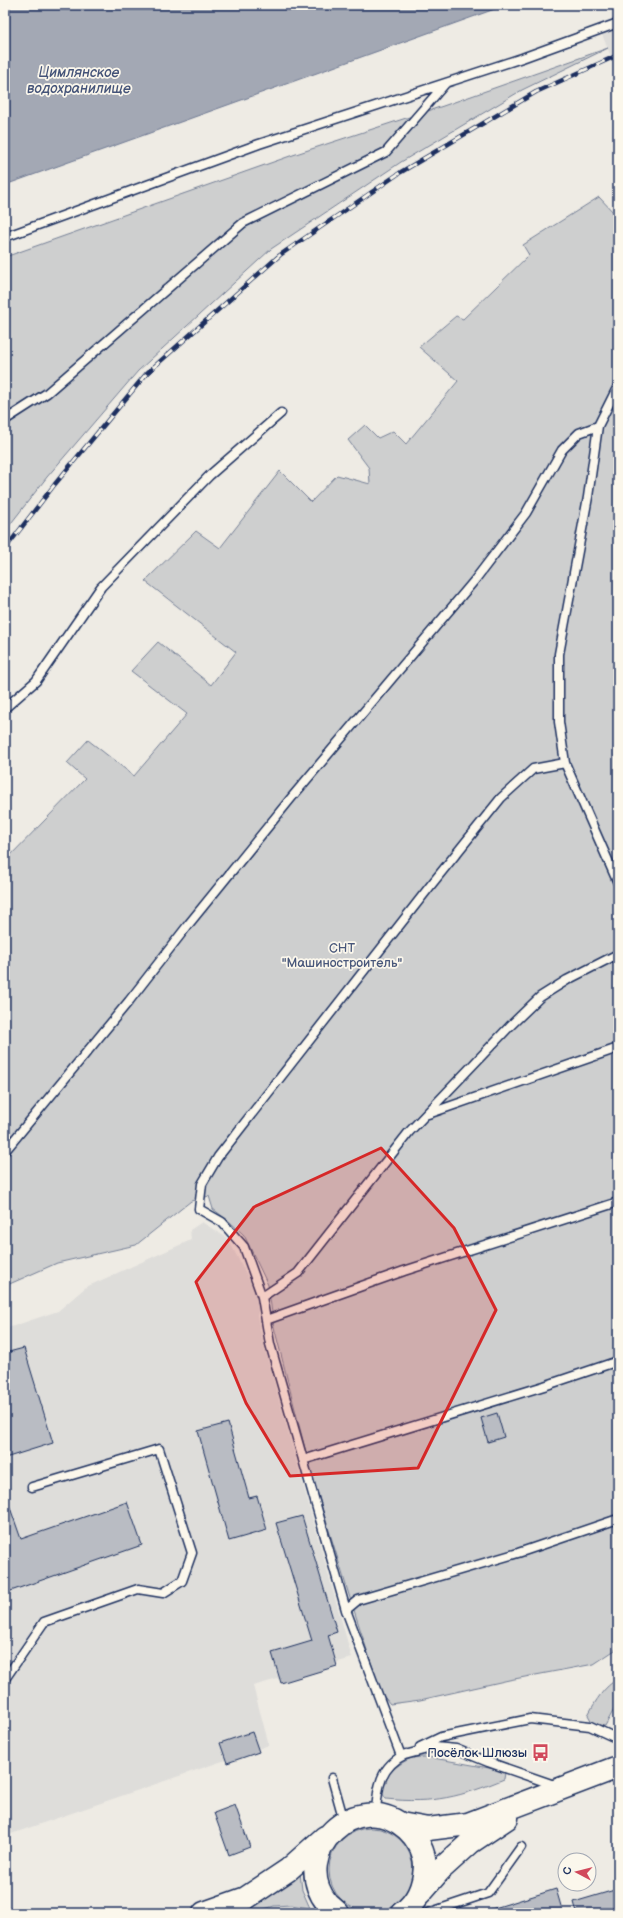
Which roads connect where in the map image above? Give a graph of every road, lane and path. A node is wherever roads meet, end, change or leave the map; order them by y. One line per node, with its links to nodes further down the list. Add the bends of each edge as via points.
1 (618, 23): 2 (lane)
2 (445, 83): 3 (lane, via 259,144); 6 (lane, via 386,152 243,223 47,393)
3 (5, 237)
4 (618, 386): 7 (lane)
5 (281, 413): 8 (lane, via 210,475 101,587 36,681)
6 (5, 420)
7 (598, 426): 9 (lane, via 588,497 559,654 559,722); 14 (lane, via 579,433 562,450 526,513 474,581 297,791)
8 (5, 708)
9 (565, 763): 10 (lane); 16 (lane, via 533,769 501,798 222,1151 202,1184 199,1209 222,1222 244,1246)
10 (618, 883)
11 (618, 954): 13 (lane, via 540,997)
12 (618, 1048): 13 (lane)
13 (426, 1115): 16 (lane, via 409,1132 298,1273)
14 (5, 1151)
15 (618, 1202): 17 (lane, via 404,1271)
16 (262, 1297): 17 (lane)
17 (266, 1320): 19 (lane, via 270,1344)
18 (618, 1361): 19 (lane)
19 (303, 1460): 22 (lane)
20 (32, 1487): 23 (lane, via 160,1448 192,1553 182,1581 163,1593 138,1589 44,1622)
21 (618, 1519): 22 (lane, via 518,1553 358,1600)
22 (346, 1610): 25 (lane)
23 (5, 1679)
24 (618, 1738): 25 (lane, via 590,1726 530,1719 441,1737)
25 (401, 1756): 28 (lane, via 435,1747 456,1748 488,1762); 30 (lane, via 384,1770 377,1793)
26 (618, 1767): 28 (main road)
27 (332, 1778): 32 (lane)
28 (564, 1788): 29 (main road)
29 (540, 1796): 31 (main road, via 468,1824 428,1829); 34 (main road, via 471,1842 440,1870)
30 (376, 1815): 31 (main road); 32 (main road, via 361,1815)
31 (401, 1824): 34 (main road, via 419,1844 424,1861 424,1878)
32 (337, 1826): 36 (main road, via 288,1870 246,1898); 37 (main road, via 320,1848 316,1866 318,1885 327,1902)
33 (521, 1846): 35 (lane, via 488,1893)
34 (418, 1907): 35 (lane); 38 (main road)
35 (438, 1911)
36 (204, 1913)
37 (338, 1913)
38 (402, 1913)

